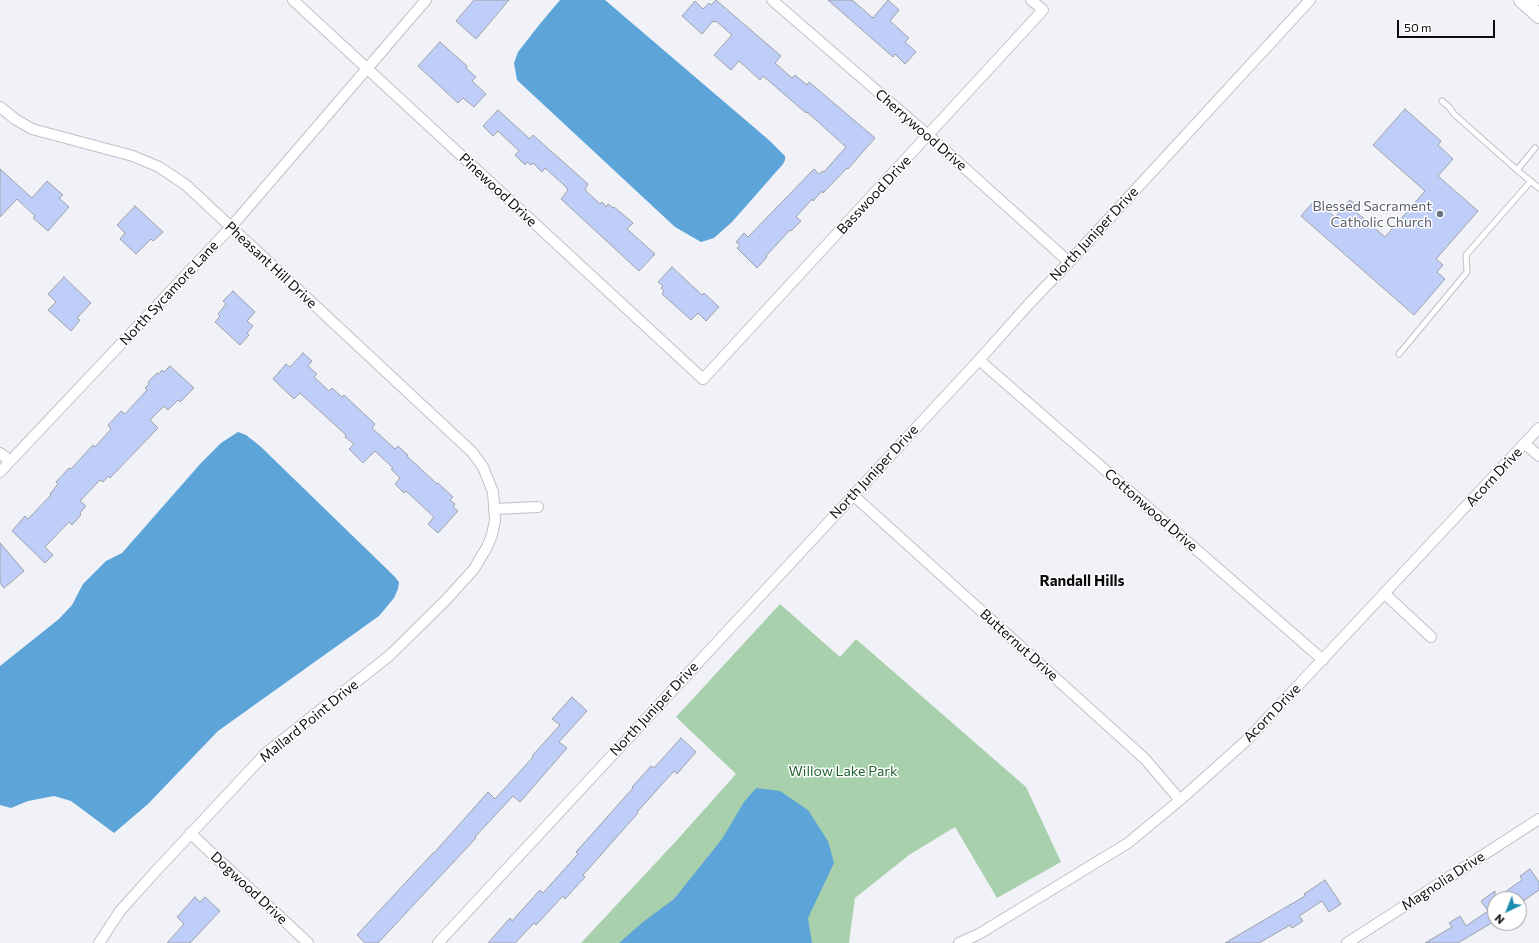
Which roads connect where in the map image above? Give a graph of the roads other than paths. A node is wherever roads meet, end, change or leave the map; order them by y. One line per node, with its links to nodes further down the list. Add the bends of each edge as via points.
1 (293, 0): 6 (street, Pinewood Drive)
2 (426, 0): 6 (street, North Sycamore Lane)
3 (772, 0): 9 (street, Cherrywood Drive)
4 (1031, 0): 9 (street, Basswood Drive, via 1043,10)
5 (1310, 0): 15 (street, North Juniper Drive)
6 (367, 69): 14 (street, North Sycamore Lane); 18 (street, Pinewood Drive)
7 (1442, 101): 11 (lane)
8 (0, 107): 14 (street, Pheasant Hill Drive, via 14,119 38,131 133,156 159,167 186,185)
9 (929, 136): 15 (street, Cherrywood Drive); 18 (street, Basswood Drive)
10 (1535, 148): 11 (lane)
11 (1517, 170): 12 (lane)
12 (1531, 181): 13 (lane); 16 (lane, via 1466,255 1467,272)
13 (1539, 188)
14 (231, 227): 23 (street, North Sycamore Lane); 25 (street, Pheasant Hill Drive, via 472,452 483,467)
15 (1069, 262): 17 (street, North Juniper Drive)
16 (1399, 354)
17 (979, 360): 26 (street, North Juniper Drive); 31 (street, Cottonwood Drive)
18 (703, 379)
19 (1539, 428): 20 (street, Acorn Drive)
20 (1525, 444): 22 (street); 29 (street, Acorn Drive)
21 (0, 452): 23 (street)
22 (1539, 456)
23 (10, 461): 24 (street, North Sycamore Lane)
24 (0, 472)
25 (493, 492): 28 (street, Mallard Point Drive)
26 (853, 495): 32 (street, Butternut Drive, via 1145,759); 37 (street, North Juniper Drive)
27 (538, 507): 28 (street)
28 (494, 509): 34 (street, Mallard Point Drive, via 494,528 487,547 474,569 450,595 389,656 266,753)
29 (1384, 593): 30 (street); 31 (street, Acorn Drive)
30 (1431, 637)
31 (1323, 660): 32 (street, Acorn Drive, via 1247,740)
32 (1180, 800): 38 (street, Acorn Drive, via 1128,843 991,926)
33 (1539, 819): 39 (street, Magnolia Drive)
34 (190, 833): 35 (street, Mallard Point Drive, via 120,911); 36 (street, Dogwood Drive)
35 (99, 943)
36 (308, 943)
37 (438, 943)
38 (958, 943)
39 (1347, 943)

